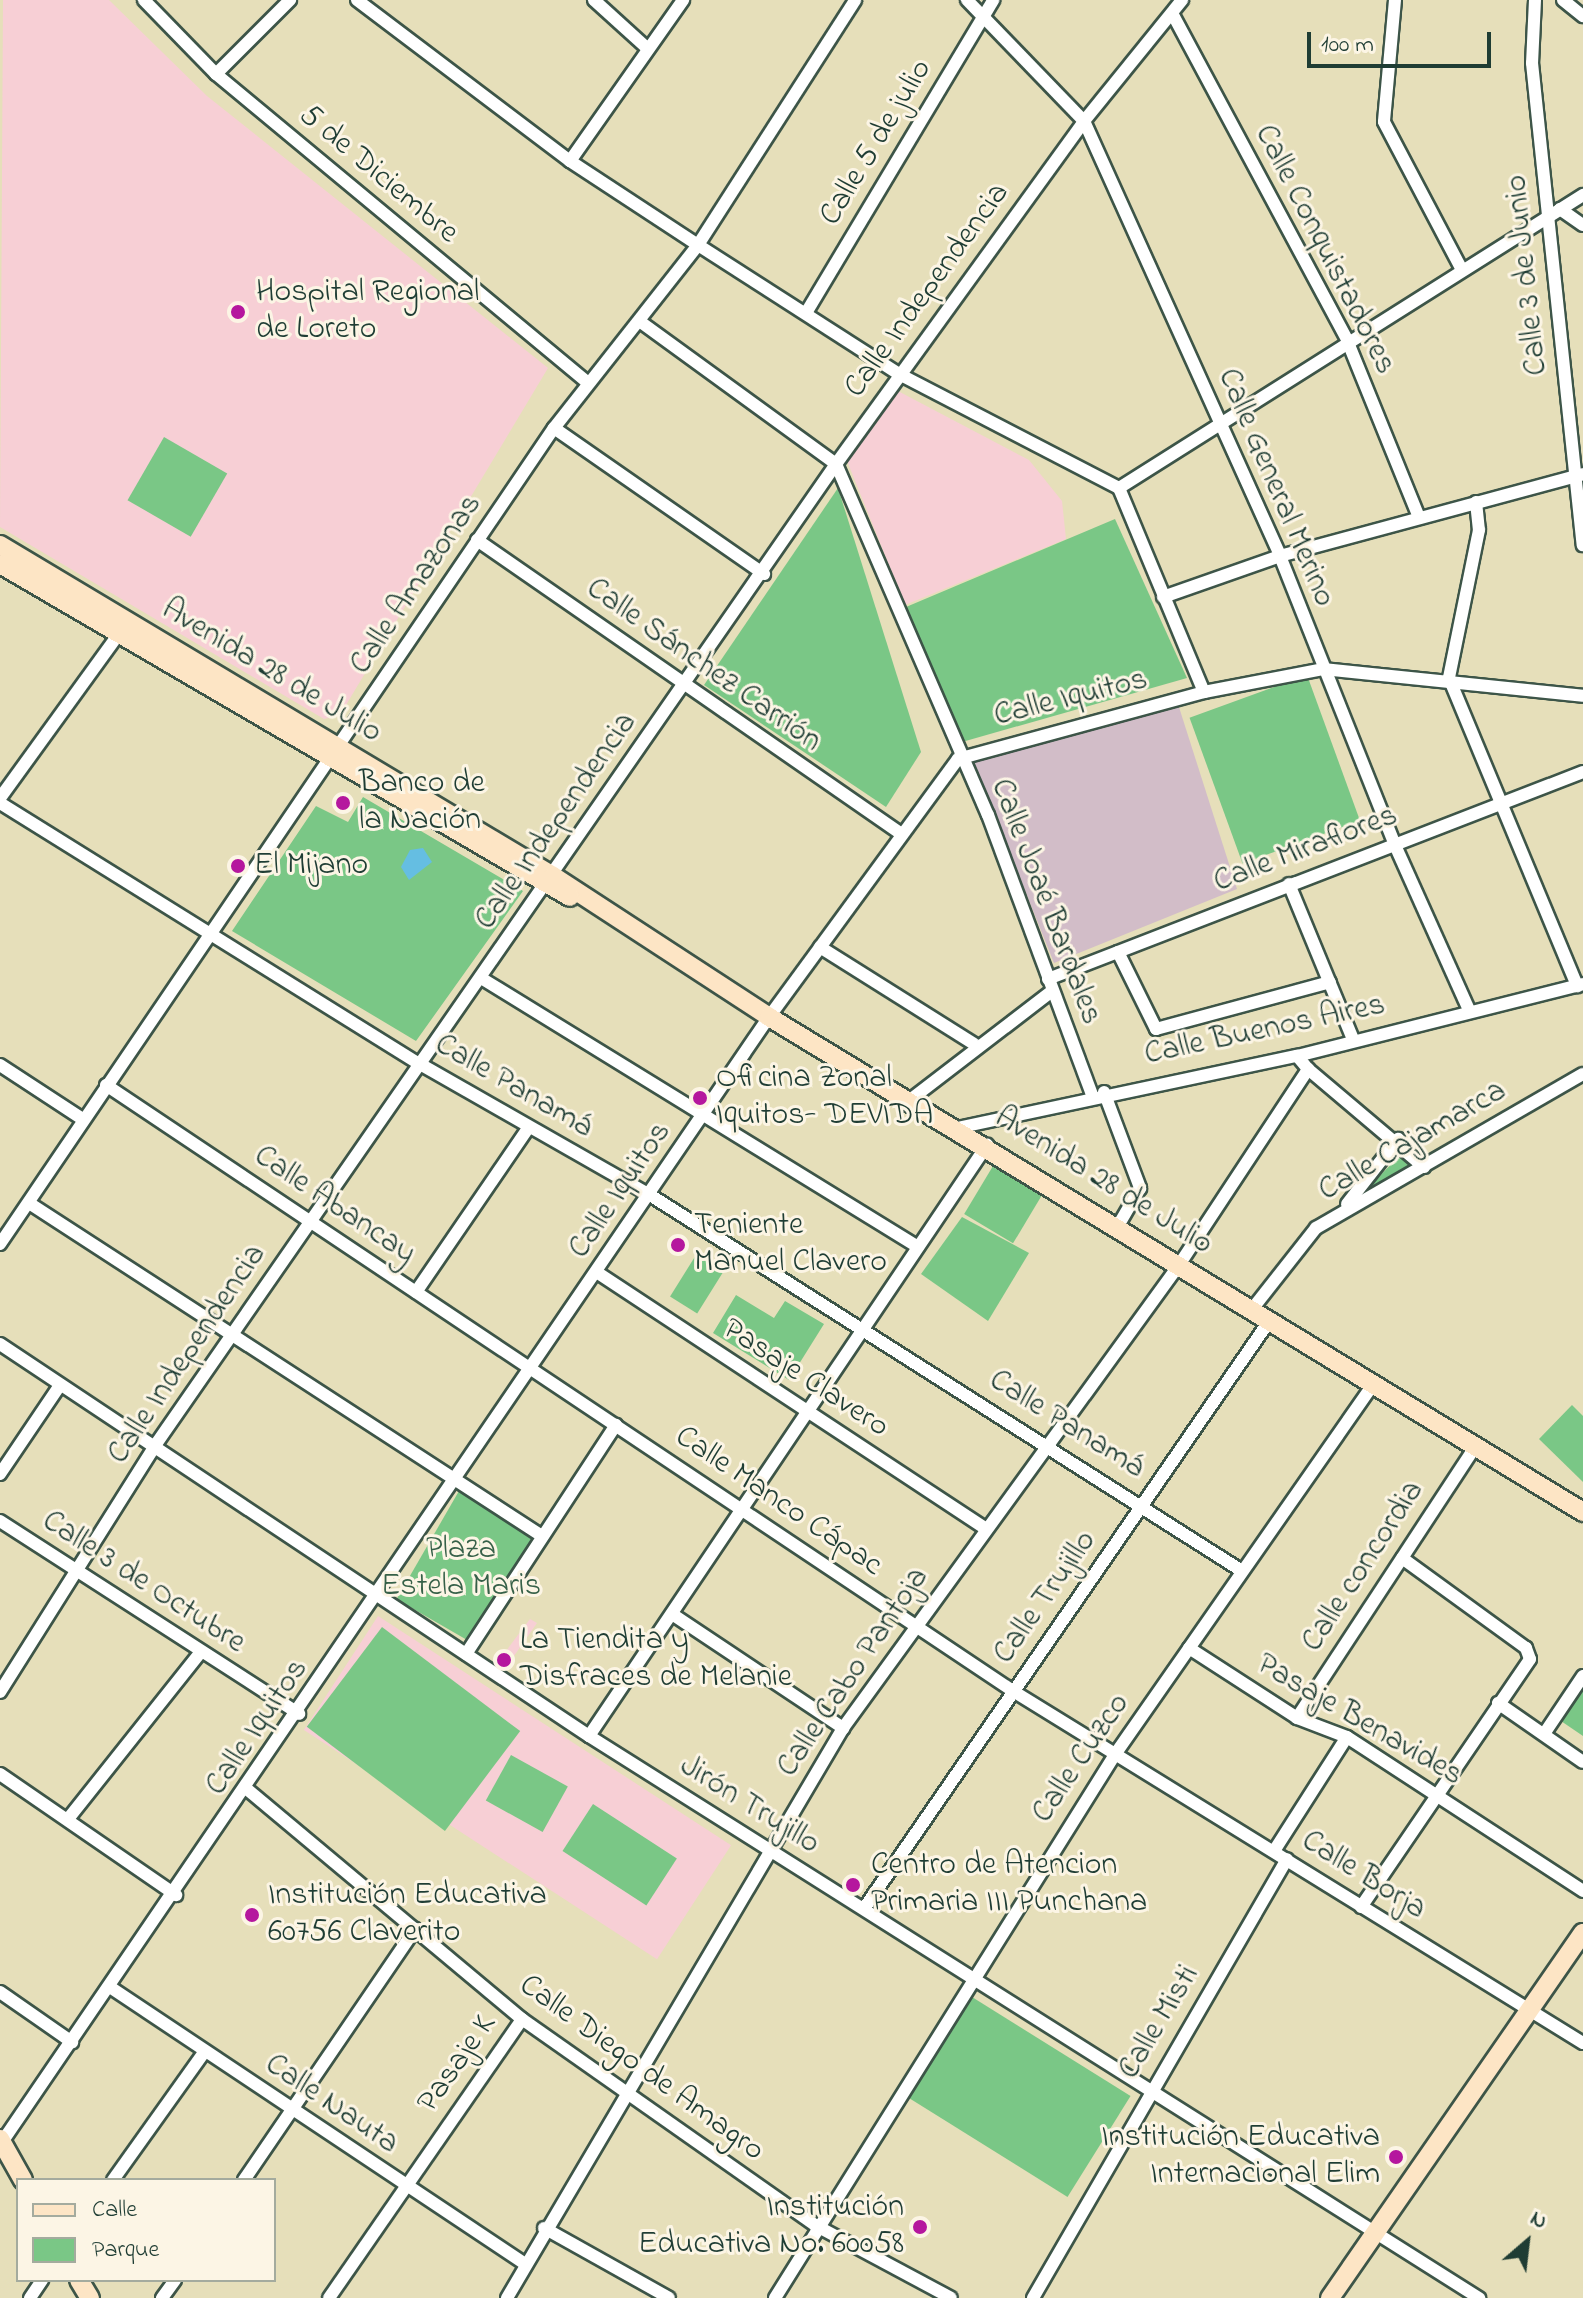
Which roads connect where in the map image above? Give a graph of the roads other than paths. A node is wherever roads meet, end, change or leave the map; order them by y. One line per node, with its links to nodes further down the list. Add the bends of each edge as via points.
1 (144, 0): 17 (street, 5 de Diciembre)
2 (290, 0): 17 (street)
3 (357, 0): 19 (street)
4 (594, 0): 16 (street)
5 (683, 0): 16 (street)
6 (855, 0): 24 (street, Calle Amazonas)
7 (967, 0): 13 (street, Calle General Merino)
8 (993, 0): 13 (street, Calle 5 de julio)
9 (1182, 0): 14 (street, Calle Independencia)
10 (1395, 0): 25 (street, via 1384,122)
11 (1535, 0): 22 (street, Calle 3 de Junio, via 1532,63)
12 (1563, 0): 15 (street)
13 (985, 13): 18 (street, Calle General Merino); 26 (street, Calle 5 de julio)
14 (1172, 13): 18 (street, Calle Independencia); 28 (street, Calle Conquistadores)
15 (1583, 16)
16 (647, 48): 19 (street)
17 (216, 74): 30 (street, 5 de Diciembre)
18 (1084, 121): 29 (street, Calle Independencia); 31 (street, Calle General Merino)
19 (570, 161): 24 (street)
20 (1583, 195): 21 (street)
21 (1560, 209): 22 (street); 23 (street)
22 (1547, 220): 25 (street); 34 (street, Calle 3 de Junio)
23 (1583, 225)
24 (698, 245): 26 (street); 27 (street, Calle Amazonas)
25 (1462, 270): 28 (street)
26 (806, 313): 29 (street)
27 (642, 323): 30 (street, Calle Amazonas); 33 (street)
28 (1347, 340): 31 (street); 37 (street, Calle Conquistadores)
29 (899, 374): 33 (street, Calle Independencia); 35 (street)
30 (587, 382): 32 (street, Calle Amazonas)
31 (1218, 422): 35 (street); 41 (street, Calle General Merino)
32 (554, 428): 38 (street, Calle Amazonas); 43 (street)
33 (836, 464): 43 (street, Calle Independencia); 52 (street, Calle Joaé Bardales)
34 (1579, 475): 36 (street); 40 (street, Calle 3 de Junio)
35 (1119, 488): 44 (street)
36 (1476, 502): 37 (street); 47 (street, via 1479,530)
37 (1419, 517): 41 (street)
38 (477, 540): 48 (street, Calle Sánchez Carrión); 51 (street, Calle Amazonas)
39 (0, 545): 45 (main road, Avenida 28 de Julio)
40 (1583, 545)
41 (1280, 556): 44 (street); 46 (street, Calle General Merino)
42 (0, 564): 45 (main road, Avenida 28 de Julio)
43 (764, 574): 48 (street, Calle Independencia)
44 (1163, 597): 49 (street)
45 (123, 628): 51 (main road, Avenida 28 de Julio); 54 (street)
46 (1323, 669): 47 (street, Calle Iquitos); 49 (street, Calle Iquitos); 57 (street, Calle General Merino)
47 (1449, 678): 50 (street, Calle Iquitos); 55 (street)
48 (683, 685): 56 (street, Calle Sánchez Carrión); 58 (street, Calle Independencia)
49 (1204, 692): 52 (street, Calle Iquitos)
50 (1583, 696)
51 (336, 754): 58 (main road, Avenida 28 de Julio); 60 (street, Calle Amazonas)
52 (958, 759): 56 (street, Calle Iquitos); 65 (street, Calle Joaé Bardales, via 988,815)
53 (1583, 772): 55 (street, Calle Miraflores)
54 (0, 801): 60 (street, Calle Panamá)
55 (1498, 805): 57 (street, Calle Miraflores); 66 (street)
56 (900, 833): 61 (street, Calle Iquitos)
57 (1394, 843): 59 (street, Calle Miraflores); 67 (street, Calle General Merino)
58 (549, 881): 63 (street, Calle Independencia); 68 (main road, Avenida 28 de Julio)
59 (1289, 884): 62 (street, Calle Miraflores); 64 (street)
60 (214, 937): 72 (street, Calle Panamá); 76 (street, Calle Amazonas)
61 (820, 947): 68 (street, Calle Iquitos); 70 (street)
62 (1118, 952): 64 (street, via 1156,1029); 65 (street, Calle Miraflores)
63 (481, 978): 72 (street, Calle Independencia); 79 (street)
64 (1330, 982): 69 (street)
65 (1050, 985): 70 (street, Calle Miraflores); 77 (street, Calle Joaé Bardales)
66 (1580, 985): 67 (street, Calle Buenos Aires)
67 (1470, 1012): 69 (street, Calle Buenos Aires)
68 (769, 1017): 78 (main road, Avenida 28 de Julio); 79 (street, Calle Iquitos)
69 (1353, 1039): 71 (street, Calle Buenos Aires)
70 (974, 1044): 78 (street, Calle Miraflores)
71 (1297, 1056): 74 (street); 77 (street, Calle Buenos Aires)
72 (420, 1064): 81 (street, Calle Panamá); 89 (street, Calle Independencia)
73 (0, 1065): 80 (street)
74 (1308, 1069): 83 (street); 93 (street, Calle Cabo Pantoja)
75 (1583, 1074): 85 (street, Calle Cajamarca)
76 (106, 1085): 80 (street, Calle Amazonas); 89 (street, Calle Abancay)
77 (1098, 1094): 82 (street, Calle Buenos Aires); 90 (street, Calle Joaé Bardales, via 1140,1188)
78 (910, 1100): 82 (main road, Avenida 28 de Julio)
79 (703, 1115): 86 (street, Calle Iquitos); 92 (street)
80 (81, 1118): 87 (street, Calle Amazonas)
81 (529, 1127): 86 (street, Calle Panamá); 95 (street)
82 (957, 1128): 84 (main road, Avenida 28 de Julio)
83 (1398, 1139): 85 (street); 88 (street)
84 (987, 1145): 90 (main road, Avenida 28 de Julio); 92 (street)
85 (1424, 1167): 88 (street, Calle Cajamarca)
86 (650, 1195): 94 (street, Calle Iquitos); 98 (street, Calle Panamá)
87 (29, 1203): 91 (street, Calle Amazonas); 99 (street)
88 (1343, 1210): 96 (street, Calle Cajamarca, via 1316,1228)
89 (311, 1222): 95 (street, Calle Abancay); 99 (street, Calle Independencia)
90 (1118, 1226): 93 (main road, Avenida 28 de Julio)
91 (0, 1244)
92 (918, 1247): 98 (street)
93 (1179, 1265): 96 (main road, Avenida 28 de Julio); 106 (street, Calle Cabo Pantoja)
94 (598, 1273): 101 (street, Calle Iquitos); 104 (street, Pasaje Clavero)
95 (416, 1292): 101 (street, Calle Abancay)
96 (1253, 1308): 97 (main road, Avenida 28 de Julio)
97 (1270, 1320): 102 (main road, Avenida 28 de Julio); 111 (street, Calle Trujillo)
98 (863, 1330): 104 (street); 106 (street, Calle Panamá)
99 (233, 1334): 108 (street, Calle Independencia); 110 (street)
100 (0, 1344): 103 (street, Jirón Trujillo)
101 (532, 1370): 105 (street, Calle Manco Cápac); 110 (street, Calle Iquitos)
102 (1374, 1383): 107 (main road, Avenida 28 de Julio); 118 (street, Calle Cuzco)
103 (60, 1385): 108 (street, Jirón Trujillo); 109 (street)
104 (808, 1411): 112 (street); 115 (street, Pasaje Clavero)
105 (616, 1425): 112 (street, Calle Manco Cápac); 116 (street)
106 (1049, 1442): 111 (street, Calle Panamá); 115 (street, Calle Cabo Pantoja)
107 (1476, 1445): 113 (main road, Avenida 28 de Julio); 117 (street, Calle concordia)
108 (154, 1447): 119 (street, Calle Independencia); 120 (street, Jirón Trujillo)
109 (0, 1474)
110 (457, 1482): 116 (street); 120 (street, Calle Iquitos)
111 (1142, 1504): 118 (street, Calle Panamá); 127 (street, Calle Trujillo)
112 (743, 1508): 121 (street); 122 (street, Calle Manco Cápac)
113 (1583, 1512)
114 (0, 1521): 119 (street, Calle 3 de Octubre)
115 (984, 1528): 122 (street, Calle Cabo Pantoja)
116 (542, 1536): 125 (street)
117 (1402, 1558): 129 (street, via 1526,1648 1530,1659); 131 (street, Calle concordia)
118 (1242, 1571): 123 (street, Calle Cuzco)
119 (78, 1572): 124 (street, Calle 3 de Octubre); 128 (street, Calle Independencia)
120 (380, 1597): 125 (street, Jirón Trujillo); 130 (street, Calle Iquitos)
121 (672, 1614): 132 (street); 134 (street)
122 (914, 1626): 127 (street, Calle Manco Cápac); 132 (street, Calle Cabo Pantoja)
123 (1189, 1648): 131 (street, Pasaje Benavides); 136 (street, Calle Cuzco)
124 (201, 1652): 130 (street, Calle 3 de Octubre); 141 (street)
125 (466, 1654): 134 (street, Jirón Trujillo)
126 (1583, 1676): 133 (street)
127 (1013, 1691): 136 (street, Calle Manco Cápac); 147 (street, Calle Trujillo)
128 (0, 1692)
129 (1498, 1703): 133 (street); 140 (street)
130 (299, 1714): 139 (street, Calle Iquitos)
131 (1297, 1718): 135 (street, Pasaje Benavides)
132 (843, 1728): 142 (street, Calle Cabo Pantoja)
133 (1544, 1734): 137 (street)
134 (589, 1736): 142 (street, Jirón Trujillo)
135 (1347, 1737): 140 (street, Pasaje Benavides); 143 (street)
136 (1116, 1753): 143 (street, Calle Borja); 151 (street, Calle Cuzco)
137 (1583, 1762)
138 (0, 1774): 141 (street)
139 (248, 1790): 146 (street, Calle Iquitos); 149 (street, Calle Diego de Amagro)
140 (1436, 1795): 145 (street, Pasaje Benavides); 148 (street)
141 (68, 1819): 146 (street)
142 (770, 1851): 147 (street, Jirón Trujillo); 160 (street, Calle Cabo Pantoja)
143 (1274, 1851): 144 (street, Calle Borja)
144 (1287, 1859): 148 (street, Calle Borja); 159 (street, Calle Misti)
145 (1583, 1891)
146 (176, 1895): 152 (street, Calle Iquitos)
147 (865, 1907): 151 (street, Jirón Trujillo)
148 (1361, 1907): 154 (street, Calle Borja)
149 (415, 1929): 155 (street, Calle Diego de Amagro); 161 (street)
150 (1583, 1933): 154 (main road)
151 (972, 1974): 159 (street, Jirón Trujillo); 167 (street, Calle Cuzco)
152 (110, 1987): 156 (street, Calle Iquitos); 158 (street, Calle Nauta)
153 (0, 1992): 156 (street)
154 (1530, 2010): 157 (street, Calle Borja); 169 (main road)
155 (522, 2019): 160 (street, Calle Diego de Amagro); 166 (street, Pasaje K)
156 (72, 2042): 162 (street, Calle Iquitos)
157 (1583, 2043)
158 (205, 2051): 161 (street, Calle Nauta); 164 (street)
159 (1151, 2088): 169 (street, Jirón Trujillo); 179 (street, Calle Misti)
160 (628, 2092): 167 (street, Calle Diego de Amagro); 168 (street, Calle Cabo Pantoja)
161 (291, 2112): 165 (street); 166 (street, Calle Nauta)
162 (1, 2141): 163 (main road)
163 (22, 2178)
164 (114, 2178)
165 (245, 2178)
166 (404, 2185): 170 (street, Calle Nauta); 173 (street, Pasaje K)
167 (815, 2225): 177 (street, Calle Cuzco); 178 (street, Calle Diego de Amagro)
168 (544, 2228): 170 (street, Calle Cabo Pantoja); 171 (street)
169 (1375, 2229): 172 (street, Jirón Trujillo); 180 (main road)
170 (524, 2263): 174 (street, Calle Cabo Pantoja)
171 (646, 2286): 175 (street); 176 (street)
172 (1476, 2297)
173 (329, 2298)
174 (507, 2298)
175 (639, 2298)
176 (669, 2298)
177 (775, 2298)
178 (951, 2298)
179 (1033, 2298)
180 (1330, 2298)

